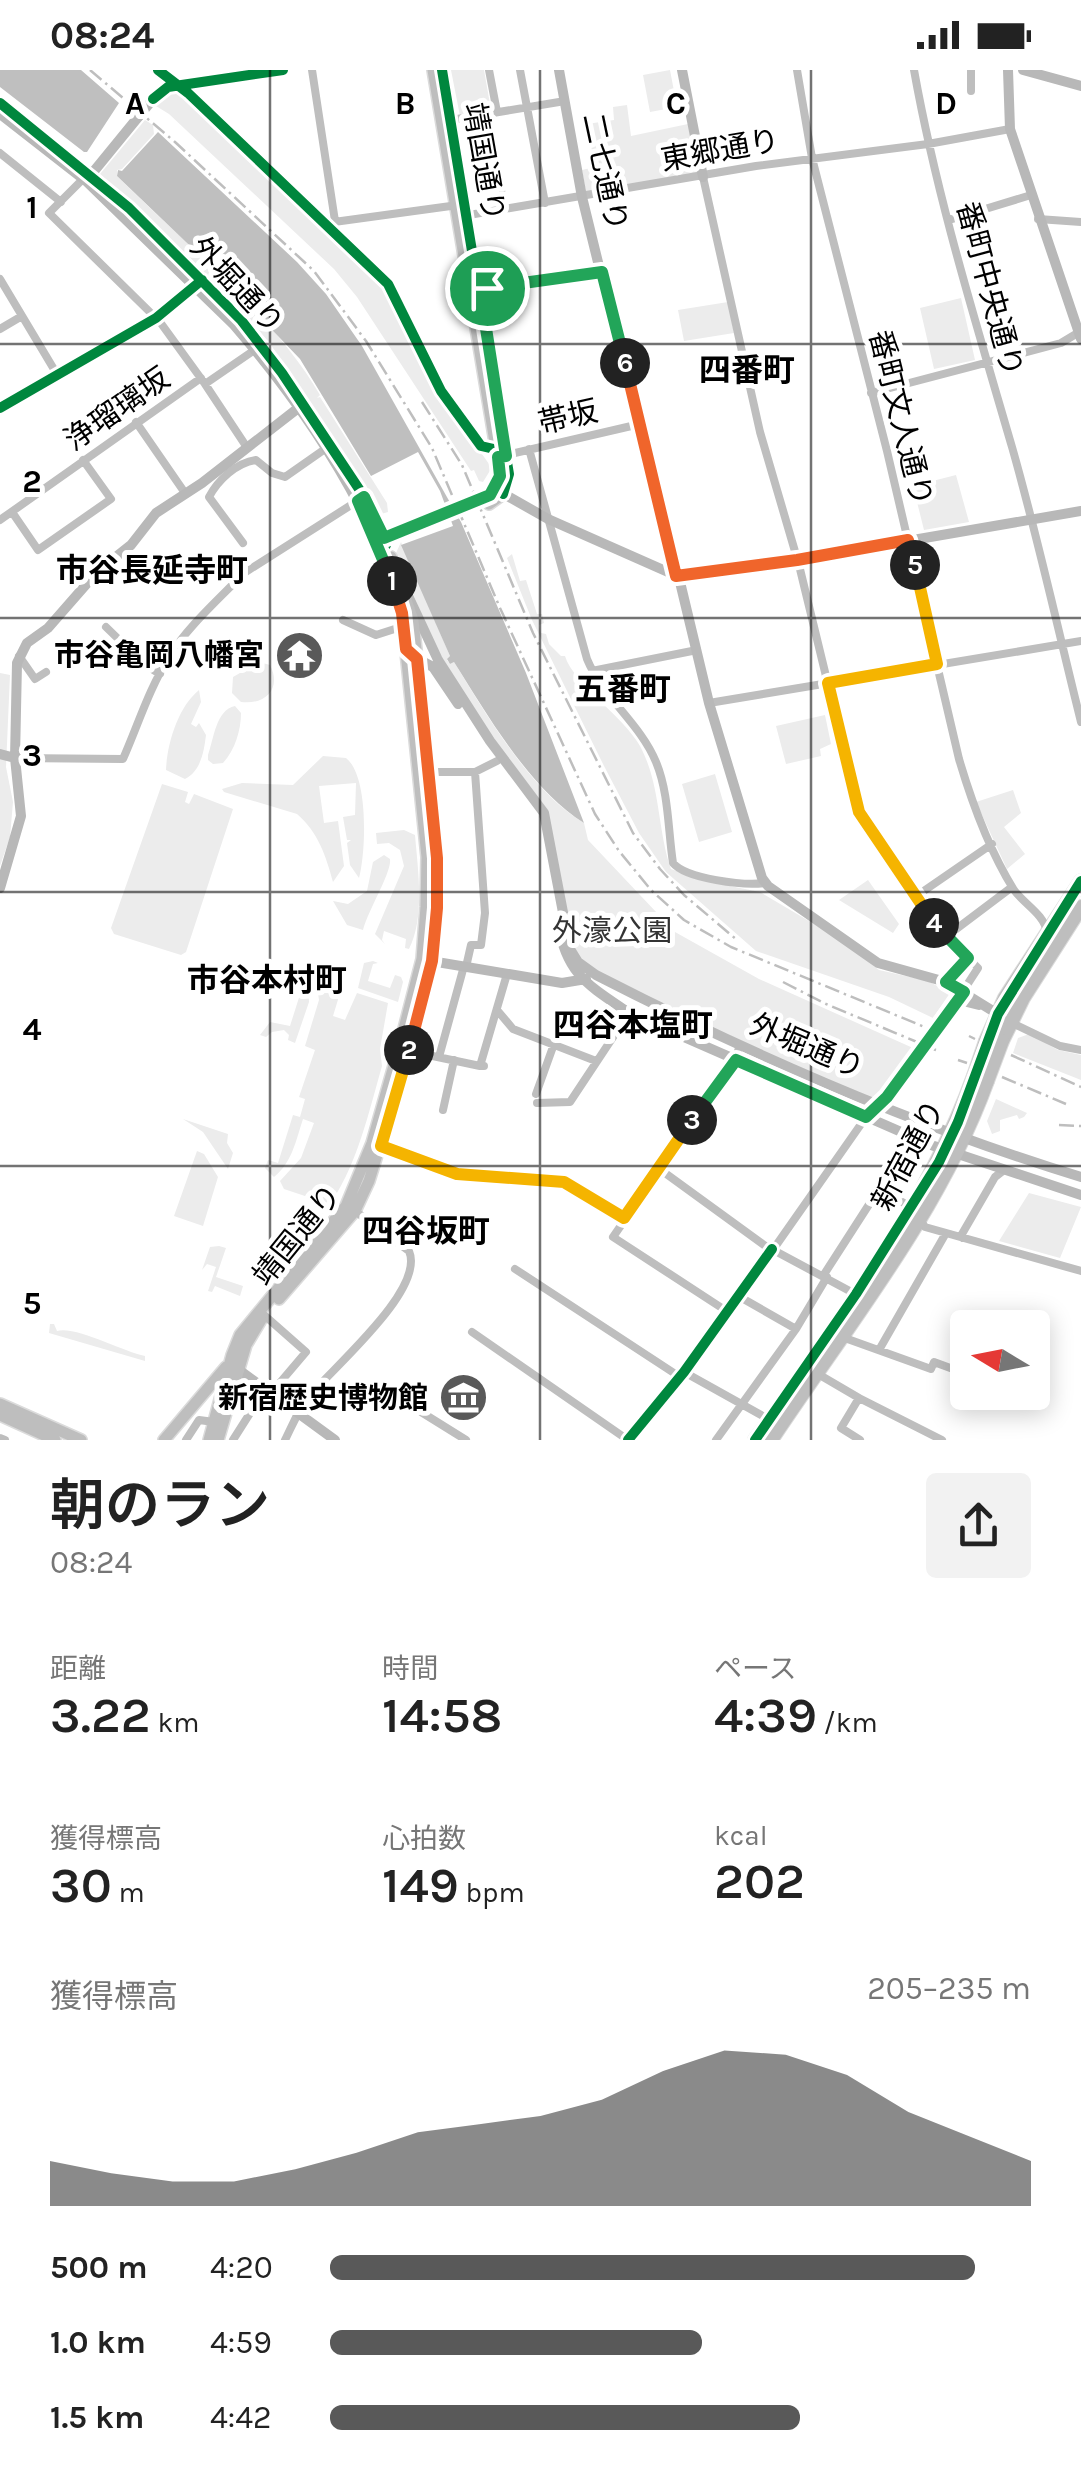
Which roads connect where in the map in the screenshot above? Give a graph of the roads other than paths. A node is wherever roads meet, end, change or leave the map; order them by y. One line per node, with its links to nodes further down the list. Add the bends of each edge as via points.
1 (158, 70): 17 (street)
2 (190, 70): 16 (street)
3 (283, 70): 16 (street)
4 (312, 70): 41 (street)
5 (433, 70): 37 (main road, 靖国通り)
6 (442, 70): 24 (main road, 靖国通り)
7 (489, 70): 23 (street)
8 (520, 70): 22 (street)
9 (559, 70): 20 (street, 二七通り)
10 (682, 70): 30 (street)
11 (798, 70): 29 (street, 番町文人通り)
12 (914, 70): 27 (street, 番町中央通り)
13 (971, 70): 19 (street)
14 (1008, 70): 26 (street)
15 (1024, 70): 18 (street)
16 (193, 84): 17 (street)
17 (179, 85): 31 (street, bridge, via 162,89); 41 (street)
18 (1081, 86)
19 (971, 92)
20 (565, 101): 22 (street); 33 (street, 二七通り)
21 (0, 103): 31 (street, 外堀通り)
22 (527, 107): 23 (street); 35 (street)
23 (493, 113): 24 (street); 36 (street)
24 (451, 120): 37 (main road, 靖国通り)
25 (3, 122): 31 (street, 外堀通り)
26 (1010, 129): 27 (street, 東郷通り); 32 (street)
27 (928, 144): 29 (street, 東郷通り); 39 (street, 番町中央通り)
28 (0, 153): 34 (street)
29 (812, 158): 30 (street, 東郷通り); 54 (street, 番町文人通り)
30 (703, 177): 33 (street, 東郷通り); 76 (street, via 760,432)
31 (87, 178): 34 (street); 44 (street, 外堀通り)
32 (1030, 195): 38 (street); 39 (street)
33 (582, 196): 35 (street, 東郷通り); 42 (street, 二七通り)
34 (61, 202): 47 (street, via 49,214)
35 (545, 203): 36 (street, 東郷通り)
36 (504, 209): 37 (street, 東郷通り)
37 (462, 210): 41 (street, 東郷通り); 45 (main road, 靖国通り); 62 (main road, 靖国通り)
38 (1038, 219): 40 (street); 49 (street)
39 (948, 220): 51 (street, 番町中央通り)
40 (1081, 222)
41 (332, 226): 62 (street, via 388,284 441,391 482,446)
42 (602, 272): 45 (street); 58 (street, 二七通り)
43 (0, 279): 46 (street)
44 (200, 283): 47 (street); 50 (street, 外堀通り); 66 (street, 外堀通り, via 259,340)
45 (480, 290): 62 (main road, 靖国通り)
46 (22, 316): 48 (street); 52 (street)
47 (156, 318): 52 (street); 53 (street)
48 (0, 329)
49 (1080, 334): 51 (street)
50 (256, 349): 53 (street, 浄瑠璃坂); 56 (street, 外堀通り)
51 (985, 362): 54 (street); 70 (street, 番町中央通り)
52 (58, 376): 55 (street)
53 (203, 381): 57 (street, 浄瑠璃坂); 59 (street)
54 (871, 393): 73 (street, 番町文人通り)
55 (0, 408)
56 (297, 408): 59 (street); 61 (street, 外堀通り)
57 (136, 422): 63 (street, 浄瑠璃坂); 64 (street)
58 (640, 424): 60 (street, 帯坂); 78 (street, 二七通り)
59 (246, 446): 64 (street)
60 (529, 449): 62 (street, 帯坂); 69 (street)
61 (325, 450): 66 (street, 外堀通り); 74 (street, via 284,477 256,460 216,484 209,498)
62 (502, 456): 65 (main road, 靖国通り, via 508,474)
63 (83, 460): 68 (street, 浄瑠璃坂); 68 (street, via 111,500 38,550)
64 (185, 493): 75 (street)
65 (493, 495): 69 (street); 72 (main road, bridge)
66 (361, 499): 72 (street, 外堀通り); 92 (street, via 244,574)
67 (1081, 510): 70 (street)
68 (12, 512): 71 (street, 浄瑠璃坂)
69 (548, 518): 78 (street); 90 (street)
70 (1031, 519): 73 (street); 84 (street, 番町中央通り)
71 (0, 520)
72 (387, 540): 79 (main road, 靖国通り); 81 (main road, 靖国通り)
73 (908, 540): 76 (street); 89 (street, 番町文人通り)
74 (243, 543)
75 (114, 558): 77 (street, via 128,575); 87 (street)
76 (797, 560): 78 (street); 93 (street)
77 (132, 570)
78 (676, 576): 86 (street, 二七通り)
79 (404, 588): 88 (main road, 靖国通り); 114 (street, 外堀通り, via 438,660 544,813 570,949)
80 (343, 620): 81 (street, via 376,634)
81 (404, 626): 85 (main road, 靖国通り)
82 (106, 627): 92 (street)
83 (1081, 641): 84 (street)
84 (1062, 644): 89 (street); 95 (street, 番町中央通り)
85 (406, 649): 88 (street, 外堀通り); 110 (main road, 靖国通り, via 427,856)
86 (696, 650): 90 (street); 94 (street, 二七通り)
87 (18, 656): 91 (street, via 35,679); 97 (street)
88 (417, 659): 98 (street, 外堀通り, via 438,674); 99 (main road, 靖国通り)
89 (937, 664): 93 (street); 101 (street, 番町文人通り, via 973,806)
90 (592, 670): 103 (street, via 656,762 676,868 736,883)
91 (46, 672)
92 (160, 674): 97 (street, via 123,759)
93 (828, 683): 94 (street); 106 (street, via 859,812)
94 (709, 703): 103 (street, 二七通り)
95 (1081, 722)
96 (0, 754): 97 (street)
97 (15, 758): 105 (street, via 21,816)
98 (497, 761): 100 (street); 115 (street, 外堀通り, via 536,809 563,951)
99 (428, 772): 100 (street); 110 (main road, 靖国通り, via 437,870)
100 (474, 772): 112 (street, via 486,913 481,945 471,945)
101 (992, 844): 104 (street, 番町文人通り); 106 (street)
102 (1081, 881): 108 (highway, 新宿通り)
103 (765, 882): 116 (street, via 878,963)
104 (1012, 887): 108 (street, 番町文人通り); 109 (street)
105 (0, 888)
106 (915, 897): 109 (street)
107 (1081, 906): 121 (highway, 新宿通り)
108 (1047, 933): 121 (highway, 新宿通り)
109 (947, 936): 111 (street)
110 (427, 960): 112 (street); 125 (main road, 靖国通り); 159 (main road, 靖国通り, via 354,1190 243,1330)
111 (968, 960): 116 (street); 117 (street, via 978,970)
112 (464, 966): 113 (street); 126 (street)
113 (507, 974): 115 (street); 119 (street)
114 (596, 975): 115 (street); 123 (street, 外堀通り)
115 (582, 980): 120 (street, 外堀通り)
116 (946, 982): 117 (street)
117 (964, 992): 118 (street); 121 (street)
118 (956, 1004): 121 (street); 130 (street, bridge)
119 (497, 1010): 122 (street, via 514,1029); 127 (street, via 482,1066)
120 (629, 1013): 128 (street); 129 (street, 外堀通り)
121 (998, 1013): 124 (street); 134 (highway, 新宿通り, bridge)
122 (554, 1044): 128 (street); 128 (street, via 536,1099 570,1102)
123 (740, 1045): 129 (street); 130 (street, 外堀通り)
124 (1081, 1050)
125 (409, 1051): 126 (street); 135 (main road, 靖国通り)
126 (439, 1057): 127 (street)
127 (454, 1060): 131 (street)
128 (596, 1060)
129 (736, 1060): 132 (street, 外堀通り); 137 (street)
130 (880, 1105): 132 (street); 134 (street, 外堀通り)
131 (443, 1110)
132 (866, 1117): 133 (street, 外堀通り); 146 (street)
133 (917, 1138): 134 (street, 外堀通り); 139 (street)
134 (955, 1145): 136 (street, 外堀通り); 138 (street, 外堀通り); 142 (highway, 新宿通り)
135 (381, 1146): 141 (main road, 靖国通り); 143 (street, via 457,1174 564,1182)
136 (1004, 1170): 140 (street, 外堀通り); 145 (street)
137 (658, 1171): 143 (street); 146 (street)
138 (1081, 1178)
139 (879, 1189): 142 (street); 149 (street)
140 (1081, 1195)
141 (355, 1211): 153 (main road, 靖国通り); 168 (street, via 409,1251 412,1269 384,1318)
142 (915, 1213): 144 (street, via 924,1227); 151 (highway, 新宿通り)
143 (624, 1218): 152 (street, via 612,1237)
144 (946, 1232): 145 (street); 157 (street)
145 (963, 1238): 148 (street)
146 (772, 1249): 149 (street); 150 (street)
147 (515, 1269): 160 (street)
148 (1081, 1271)
149 (825, 1276): 151 (street); 154 (street)
150 (740, 1297): 152 (street); 154 (street)
151 (861, 1298): 156 (highway, 新宿通り); 170 (highway, 新宿通り)
152 (728, 1312): 160 (street)
153 (264, 1315): 159 (main road, 靖国通り); 162 (street, via 306,1352)
154 (796, 1329): 167 (street)
155 (472, 1332): 183 (street)
156 (842, 1337): 157 (street); 161 (highway, 新宿通り)
157 (879, 1350): 158 (street, via 931,1369 934,1362)
158 (950, 1368)
159 (228, 1373): 162 (street); 163 (main road); 163 (main road); 171 (main road); 179 (main road, 靖国通り)
160 (682, 1374): 167 (street); 183 (street)
161 (818, 1374): 165 (street); 186 (highway, 新宿通り)
162 (269, 1390): 168 (street); 180 (street)
163 (206, 1392): 176 (main road)
164 (397, 1398): 182 (street)
165 (858, 1398): 187 (street, via 841,1428); 188 (street)
166 (0, 1404): 169 (main road)
167 (742, 1405): 170 (street); 184 (street)
168 (298, 1412): 173 (street); 181 (street)
169 (12, 1416): 172 (main road)
170 (770, 1420): 185 (highway, 新宿通り)
171 (214, 1422): 177 (street, via 199,1420); 178 (main road)
172 (32, 1430): 174 (main road); 175 (main road)
173 (331, 1439)
174 (55, 1440)
175 (81, 1440)
176 (164, 1440)
177 (186, 1440)
178 (209, 1440)
179 (218, 1440)
180 (233, 1440)
181 (285, 1440)
182 (466, 1440)
183 (628, 1440)
184 (716, 1440)
185 (754, 1440)
186 (771, 1440)
187 (860, 1440)
188 (942, 1440)

